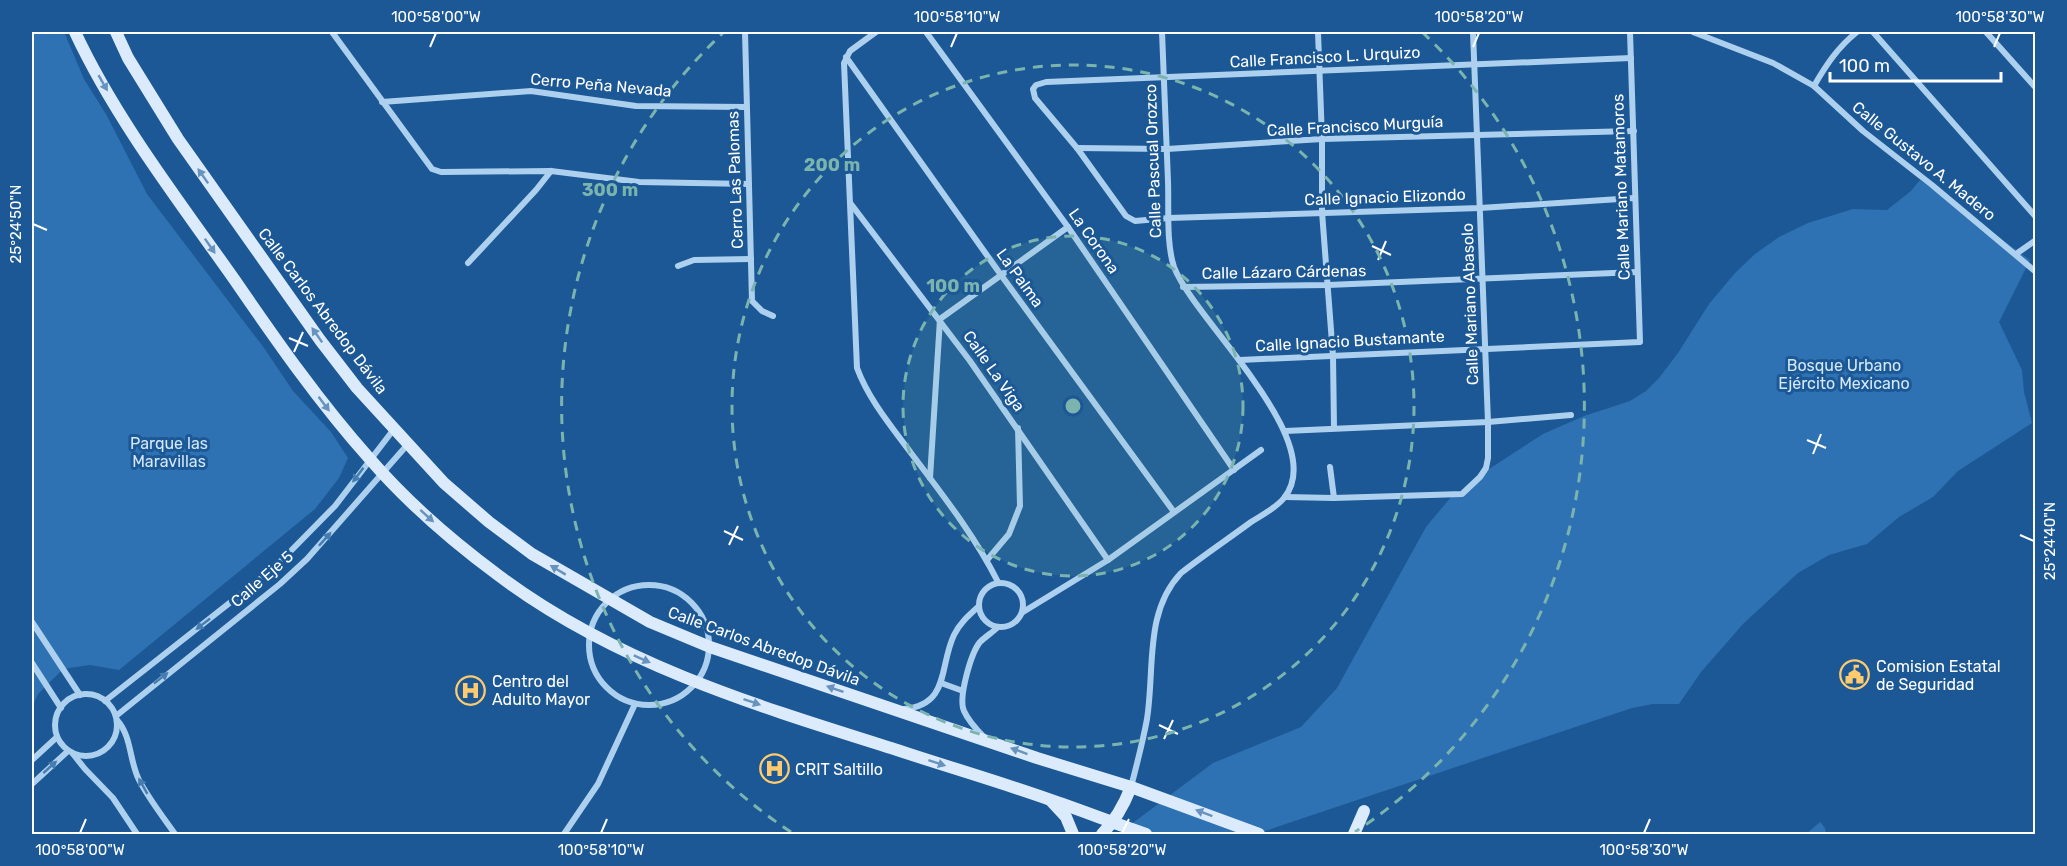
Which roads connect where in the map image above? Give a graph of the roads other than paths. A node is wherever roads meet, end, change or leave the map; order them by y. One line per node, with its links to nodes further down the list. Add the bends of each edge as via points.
1 (75, 32): 65 (main road, one-way to 65, via 157,170 284,351)
2 (116, 32): 61 (main road, Calle Carlos Abredop Dávila, one-way to 2, via 320,340 184,148)
3 (332, 32): 24 (street)
4 (745, 32): 25 (street, Cerro Las Palomas)
5 (876, 32): 17 (street)
6 (926, 32): 39 (street, La Corona)
7 (1162, 32): 21 (street, Calle Pascual Orozco)
8 (1318, 32): 20 (street)
9 (1473, 32): 19 (street, Calle Mariano Abasolo)
10 (1630, 32): 18 (street, Calle Mariano Matamoros)
11 (1694, 32): 16 (street, Calle Gustavo A. Madero)
12 (1716, 32): 16 (street)
13 (1857, 32): 22 (street, via 1833,55)
14 (1873, 32): 37 (street)
15 (1986, 32): 23 (street)
16 (1722, 42): 22 (street, Calle Gustavo A. Madero, via 1773,63)
17 (846, 57): 34 (street); 47 (street, La Palma)
18 (1631, 58): 19 (street, Calle Francisco L. Urquizo); 26 (street, Calle Mariano Matamoros)
19 (1474, 64): 20 (street, Calle Francisco L. Urquizo); 27 (street, Calle Mariano Abasolo)
20 (1320, 70): 21 (street, Calle Francisco L. Urquizo); 28 (street)
21 (1164, 78): 29 (street, Calle Francisco L. Urquizo, via 1039,83 1033,89 1035,98); 30 (street, Calle Pascual Orozco)
22 (1814, 86): 41 (street, Calle Gustavo A. Madero, via 1863,131)
23 (2036, 88)
24 (382, 102): 25 (street, Cerro Peña Nevada, via 531,90 636,106); 31 (street, via 432,169)
25 (746, 107): 32 (street, Cerro Las Palomas)
26 (1634, 130): 27 (street, Calle Francisco Murguía); 33 (street, Calle Mariano Matamoros)
27 (1476, 134): 28 (street, Calle Francisco Murguía); 35 (street, Calle Mariano Abasolo)
28 (1322, 140): 30 (street, Calle Francisco Murguía); 36 (street)
29 (1077, 148): 30 (street, Calle Francisco Murguía); 38 (street, Calle Ignacio Elizondo, via 1126,216 1136,221)
30 (1167, 149): 38 (street, Calle Pascual Orozco)
31 (551, 171): 32 (street, via 639,182); 43 (street)
32 (749, 184): 42 (street, Cerro Las Palomas)
33 (1635, 198): 35 (street, Calle Ignacio Elizondo); 45 (street, Calle Mariano Matamoros)
34 (851, 204): 52 (street, Calle La Viga); 69 (street, via 857,368 879,411)
35 (1480, 208): 36 (street, Calle Ignacio Elizondo); 48 (street, Calle Mariano Abasolo)
36 (1322, 212): 38 (street, Calle Ignacio Elizondo); 49 (street)
37 (2036, 217)
38 (1169, 218): 50 (street, Calle Pascual Orozco, via 1173,265)
39 (1068, 227): 47 (street); 67 (street, La Corona)
40 (2036, 240): 41 (street)
41 (2016, 254): 46 (street, Calle Gustavo A. Madero)
42 (751, 259): 44 (street, via 694,260); 51 (street, Cerro Las Palomas, via 752,301)
43 (468, 262)
44 (678, 266)
45 (1637, 272): 48 (street, Calle Lázaro Cárdenas); 53 (street, Calle Mariano Matamoros)
46 (2036, 272)
47 (1001, 275): 52 (street); 72 (street, La Palma)
48 (1482, 279): 49 (street, Calle Lázaro Cárdenas); 54 (street, Calle Mariano Abasolo)
49 (1328, 285): 50 (street, Calle Lázaro Cárdenas); 55 (street)
50 (1183, 287): 56 (street, Calle Pascual Orozco)
51 (773, 316)
52 (940, 319): 59 (street, Calle La Viga); 69 (street)
53 (1640, 342): 54 (street, Calle Ignacio Bustamante)
54 (1484, 348): 55 (street, Calle Ignacio Bustamante); 58 (street, Calle Mariano Abasolo)
55 (1333, 356): 56 (street, Calle Ignacio Bustamante); 60 (street)
56 (1240, 360): 62 (street, Calle Pascual Orozco)
57 (1570, 415): 58 (street)
58 (1488, 422): 60 (street); 71 (street, Calle Mariano Abasolo, via 1486,468 1462,494)
59 (1018, 428): 73 (street, via 1020,506 1009,534); 74 (street, Calle La Viga)
60 (1334, 428): 62 (street)
61 (394, 429): 63 (main road, Calle Carlos Abredop Dávila); 65 (street, Calle Eje 5)
62 (1285, 431): 70 (street, Calle Pascual Orozco, via 1294,471)
63 (408, 444): 68 (street, Calle Eje 5); 76 (main road, Calle Carlos Abredop Dávila, one-way to 63, via 532,554 489,522 444,483)
64 (1261, 450): 67 (street)
65 (370, 460): 68 (main road); 88 (street, Calle Eje 5, one-way to 88, via 335,506 274,568)
66 (1330, 467): 71 (street)
67 (1234, 470): 72 (street)
68 (383, 474): 81 (main road, one-way to 81, via 499,576); 92 (street, Calle Eje 5, one-way to 68, via 280,584)
69 (930, 479): 73 (street)
70 (1285, 497): 71 (street); 98 (street, via 1181,573 1163,598 1153,636 1147,718)
71 (1334, 498)
72 (1174, 512): 74 (street)
73 (987, 560): 75 (street)
74 (1108, 560): 78 (street)
75 (998, 582): 77 (street, via 983,590); 78 (street, via 1015,587 1020,593)
76 (609, 600): 81 (street); 82 (main road, Calle Carlos Abredop Dávila); 82 (street, via 621,591 641,585 675,590 697,608 707,627)
77 (978, 607): 80 (street, via 985,622); 85 (street, via 961,623 953,638)
78 (1023, 612): 80 (street, via 1012,625)
79 (32, 622): 87 (street)
80 (998, 627): 86 (street, via 975,650)
81 (590, 632): 84 (main road, one-way to 84); 89 (street, via 591,663 598,677 608,689)
82 (710, 647): 84 (street); 91 (main road, Calle Carlos Abredop Dávila, one-way to 82)
83 (32, 663): 90 (street)
84 (697, 682): 89 (street, via 676,700 656,705); 99 (main road, one-way to 99)
85 (941, 683): 86 (street); 91 (street, via 924,704)
86 (963, 690): 94 (street, via 964,711)
87 (80, 695): 88 (street); 90 (street)
88 (105, 700): 92 (street)
89 (635, 704): 104 (street, via 598,784)
90 (61, 708): 93 (street, via 56,717)
91 (897, 710): 94 (main road, Calle Carlos Abredop Dávila)
92 (116, 718): 95 (street, via 114,739 101,753 82,756); 103 (street, one-way to 92, via 139,780 126,732)
93 (57, 737): 95 (street); 96 (street)
94 (987, 740): 98 (main road, Calle Carlos Abredop Dávila, one-way to 94)
95 (70, 752): 97 (street, one-way to 95); 102 (street, via 113,798)
96 (32, 760)
97 (32, 784)
98 (1131, 787): 101 (main road); 108 (main road, Calle Carlos Abredop Dávila, one-way to 98)
99 (1049, 799): 101 (main road); 105 (main road, via 1066,817)
100 (1364, 812): 109 (main road)
101 (1114, 823): 106 (main road); 107 (main road)
102 (137, 834)
103 (175, 834)
104 (564, 834)
105 (1072, 834)
106 (1102, 834)
107 (1146, 834)
108 (1259, 834)
109 (1354, 834)

